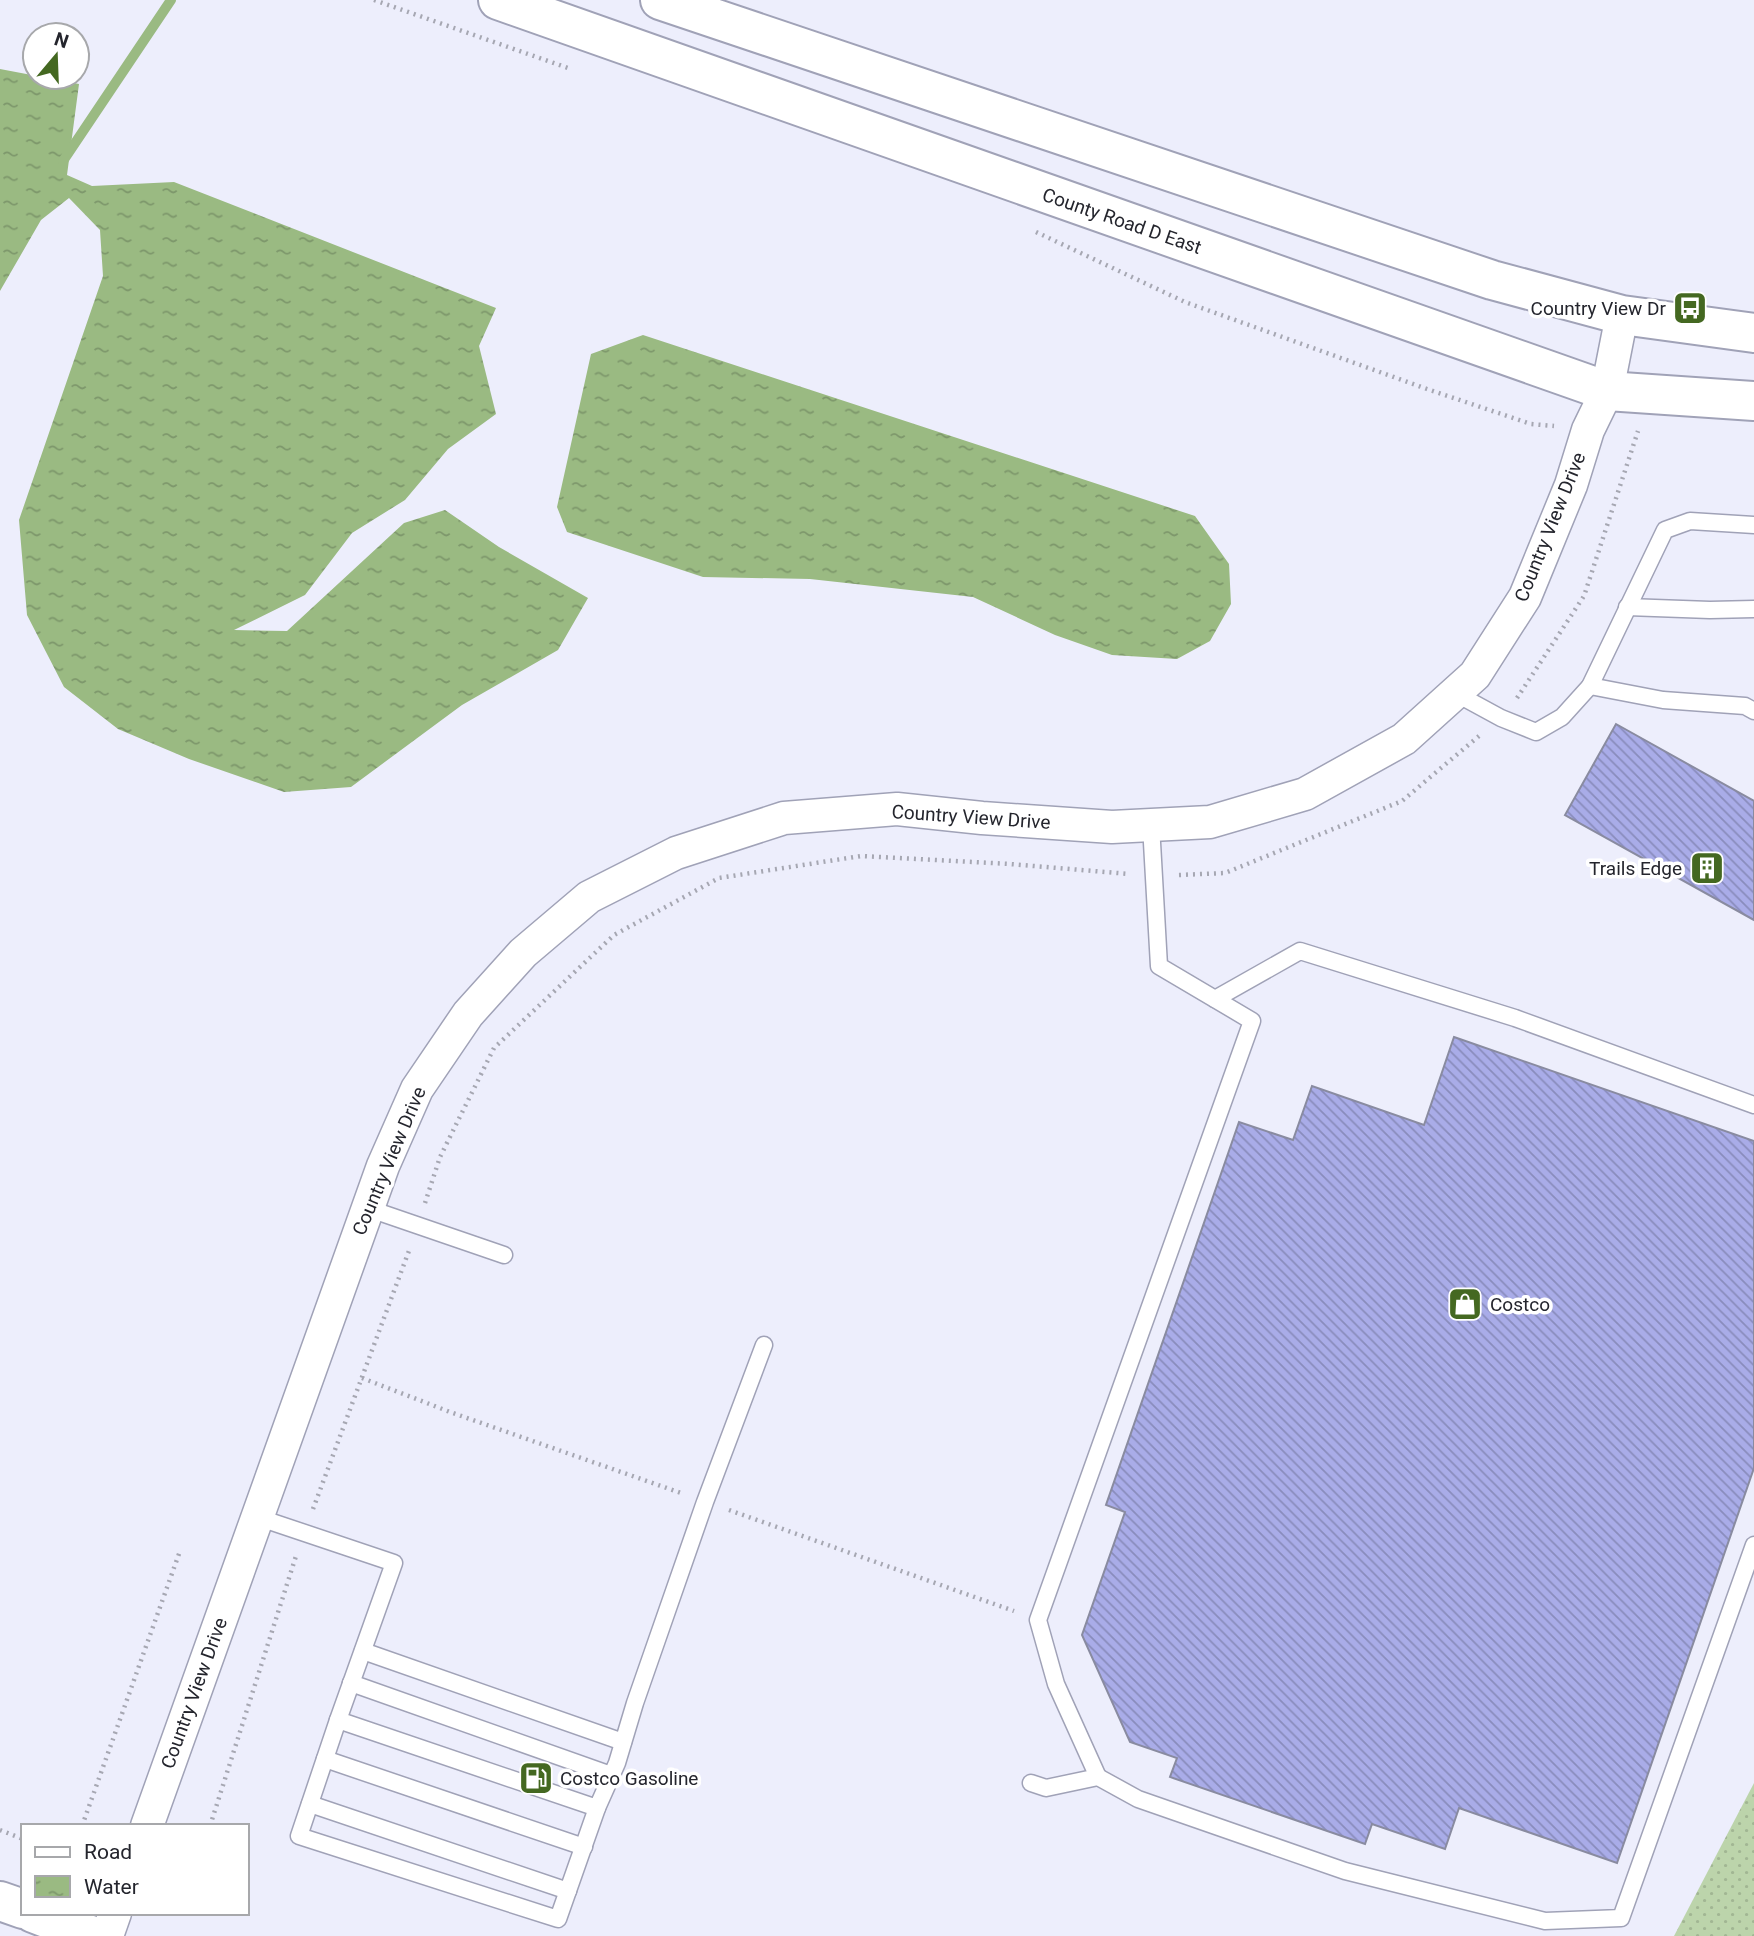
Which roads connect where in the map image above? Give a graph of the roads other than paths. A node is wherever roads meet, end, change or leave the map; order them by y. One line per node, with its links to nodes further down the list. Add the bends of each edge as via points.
1 (498, 0): 5 (street, County Road D East)
2 (660, 0): 3 (street, via 1492,280)
3 (1622, 315): 4 (street); 5 (street, Country View Drive)
4 (1754, 333)
5 (1606, 391): 6 (street, County Road D East); 11 (street, Country View Drive, via 1525,597 1475,675)
6 (1754, 401)
7 (1754, 525): 8 (lane, via 1690,522 1665,530)
8 (1627, 607): 9 (lane); 10 (lane)
9 (1754, 609)
10 (1590, 686): 11 (lane, via 1562,717 1536,732); 12 (lane, via 1663,700 1745,706)
11 (1455, 693): 13 (street, Country View Drive, via 1404,739 1305,794 1210,822)
12 (1754, 711)
13 (1151, 825): 14 (lane, via 1159,966); 16 (street, Country View Drive, via 1112,827 897,809 784,818 676,853 589,897 523,953 468,1014 416,1089)
14 (1215, 999): 15 (lane, via 1300,951 1515,1018); 27 (lane, via 1252,1021 1038,1620 1056,1684)
15 (1754, 1105)
16 (367, 1208): 17 (lane); 19 (street, Country View Drive)
17 (504, 1255)
18 (764, 1345): 24 (lane)
19 (257, 1517): 21 (lane, via 394,1563); 31 (street, Country View Drive)
20 (1754, 1545): 27 (lane, via 1621,1918 1545,1921 1345,1871 1138,1799)
21 (363, 1651): 22 (lane); 24 (lane)
22 (351, 1683): 23 (lane); 26 (lane)
23 (338, 1720): 25 (lane); 30 (lane)
24 (623, 1742): 26 (lane)
25 (325, 1759): 29 (lane); 32 (lane)
26 (611, 1775): 30 (lane)
27 (1098, 1777): 28 (lane, via 1046,1788)
28 (1031, 1783)
29 (310, 1804): 33 (lane); 33 (lane, via 299,1836 558,1919)
30 (597, 1808): 32 (lane)
31 (148, 1824)
32 (584, 1847): 33 (lane)
33 (568, 1891)
34 (0, 1901): 35 (street)
35 (21, 1908)
36 (38, 1915): 38 (street)
37 (114, 1915): 39 (street)
38 (93, 1936)
39 (107, 1936)

